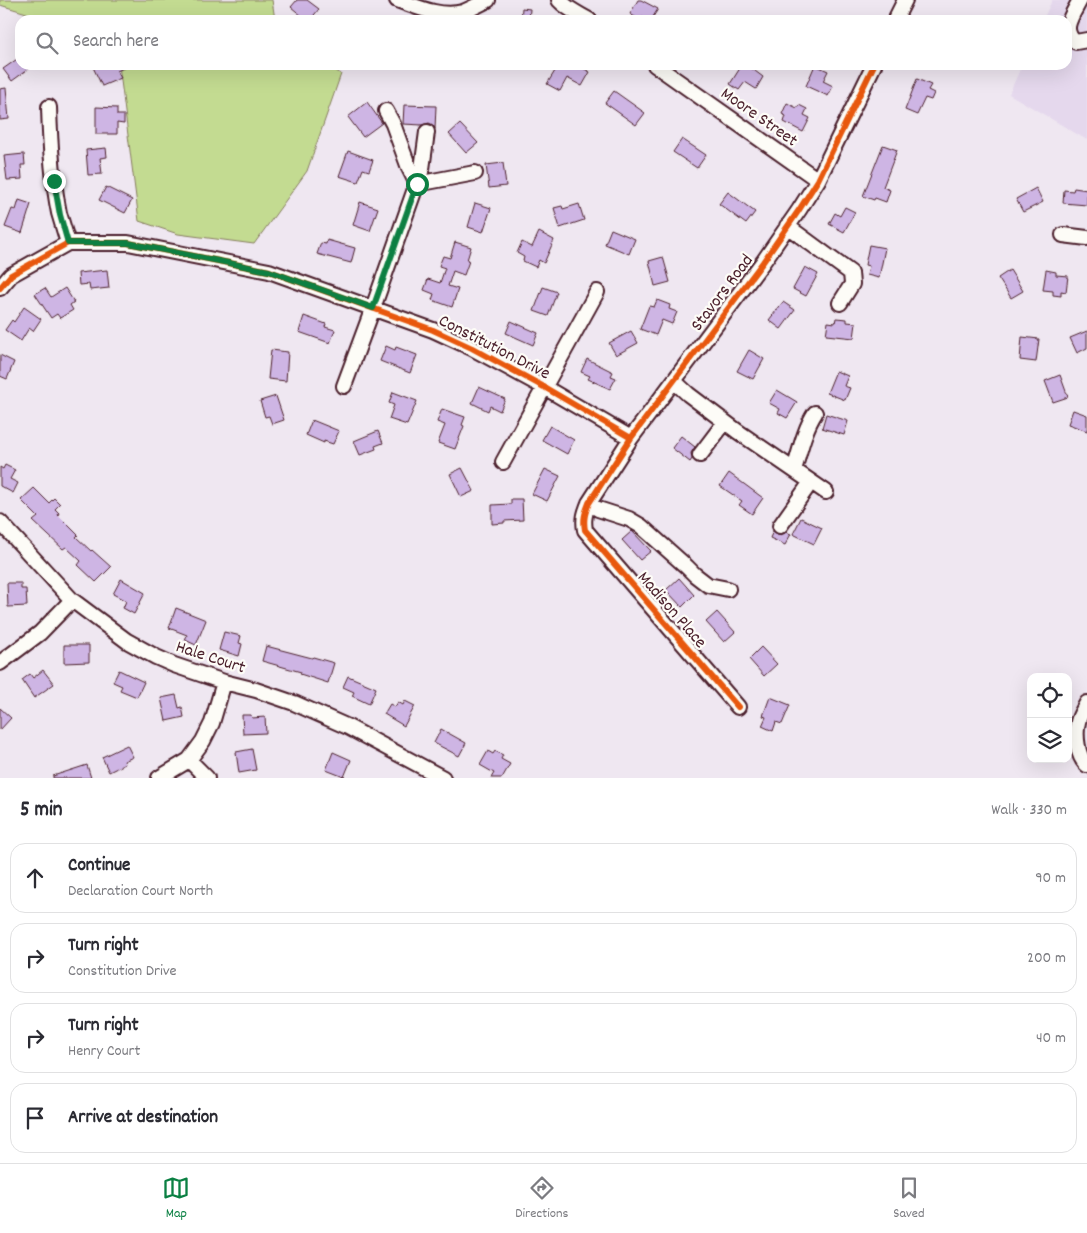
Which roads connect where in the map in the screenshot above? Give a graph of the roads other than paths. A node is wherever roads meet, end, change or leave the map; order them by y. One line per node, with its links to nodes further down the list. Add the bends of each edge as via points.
1 (397, 0): 2 (street, via 428,11 445,13 463,12)
2 (488, 0)
3 (559, 0): 6 (street)
4 (905, 0): 7 (street)
5 (1080, 0): 8 (street)
6 (580, 15)
7 (898, 15)
8 (1072, 16)
9 (1072, 38): 10 (street, via 1076,42)
10 (1087, 40)
11 (662, 70): 17 (street, Moore Street)
12 (872, 70): 17 (street, Stavors Road)
13 (49, 107): 22 (street, via 54,181)
14 (386, 111): 18 (street)
15 (427, 132): 18 (street, via 424,161)
16 (475, 173): 18 (street)
17 (818, 180): 19 (street, Stavors Road)
18 (417, 184): 26 (street)
19 (787, 226): 25 (street, via 851,273 852,284); 27 (street, Stavors Road)
20 (1063, 235): 21 (street)
21 (1087, 238)
22 (68, 243): 23 (street, Constitution Drive, via 11,275); 26 (street, Constitution Drive, via 128,243 269,271)
23 (0, 288)
24 (597, 292): 29 (street)
25 (840, 303)
26 (373, 308): 28 (street); 29 (street, Constitution Drive, via 456,340)
27 (674, 381): 31 (street); 32 (street, Stavors Road)
28 (344, 386)
29 (544, 387): 32 (street, Constitution Drive); 34 (street)
30 (815, 413): 35 (street)
31 (725, 422): 33 (street); 35 (street)
32 (632, 438): 38 (street, Stavors Road)
33 (700, 455)
34 (502, 462)
35 (794, 470): 36 (street)
36 (811, 482): 37 (street); 40 (street)
37 (826, 492)
38 (589, 503): 41 (street, Stavors Road, via 584,513); 42 (street, via 641,526 708,585)
39 (0, 522): 43 (street, Hale Court)
40 (780, 526)
41 (585, 530): 47 (street, Madison Place)
42 (728, 589)
43 (72, 600): 44 (street, via 40,633); 45 (street, Hale Court, via 156,657)
44 (0, 663)
45 (224, 682): 48 (street, via 212,723); 52 (street, Hale Court, via 294,703 348,727)
46 (1087, 703): 49 (street, via 1078,722 1077,742)
47 (738, 707)
48 (189, 760): 50 (street); 51 (street)
49 (1087, 765)
50 (159, 778)
51 (208, 778)
52 (443, 778)

